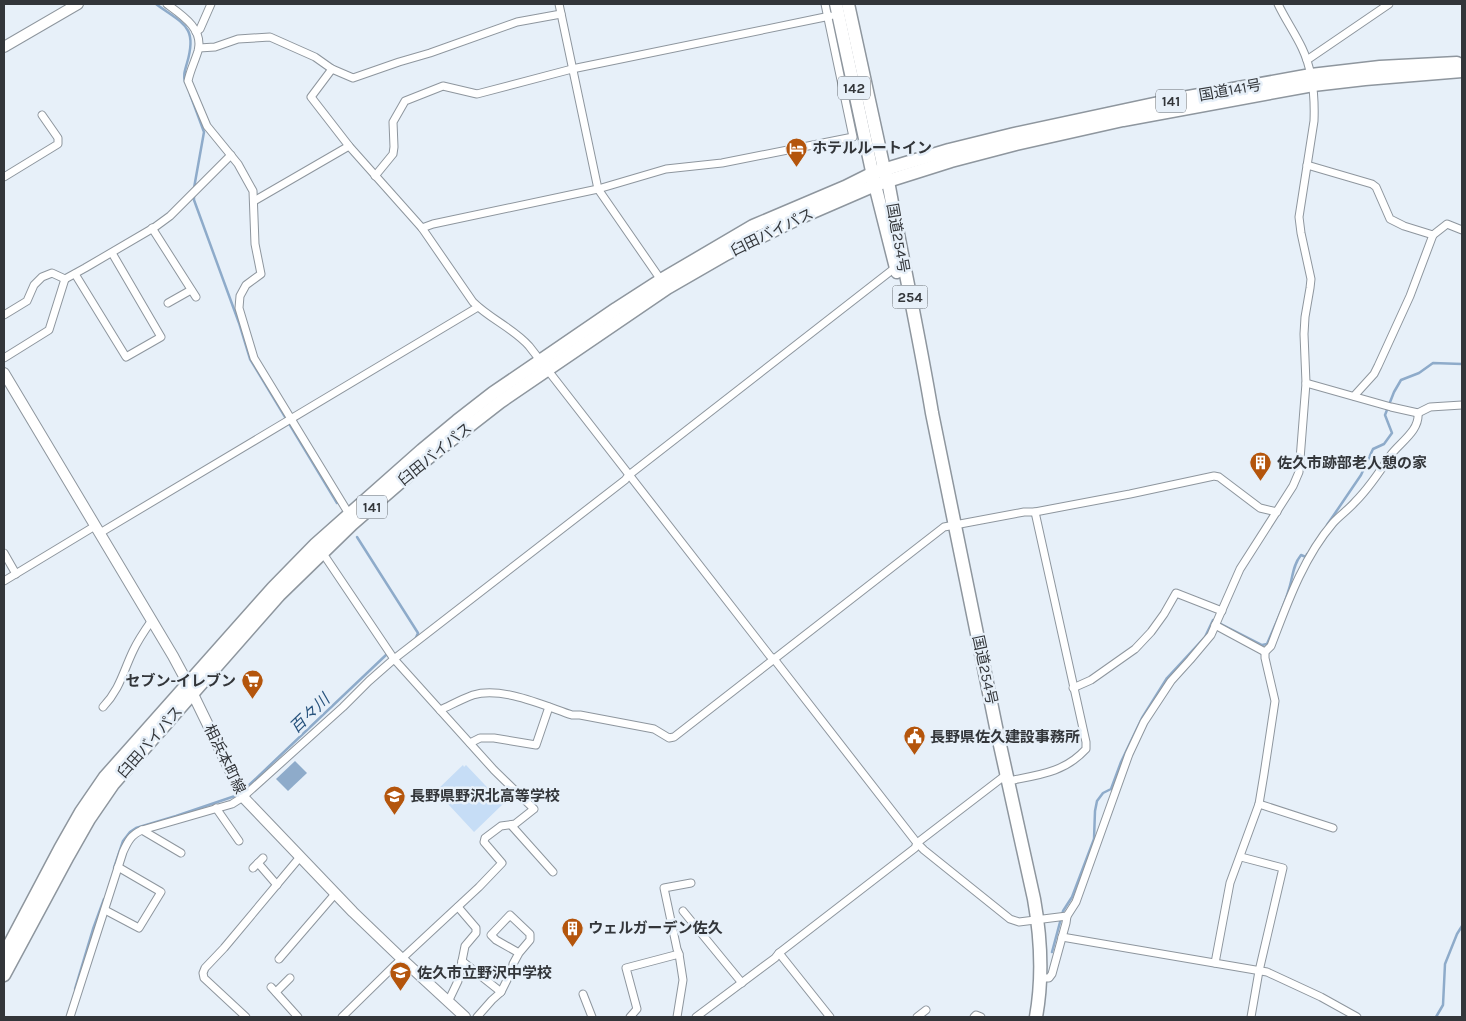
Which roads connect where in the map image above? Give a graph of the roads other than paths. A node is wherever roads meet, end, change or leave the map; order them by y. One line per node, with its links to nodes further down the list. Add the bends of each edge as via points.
1 (78, 4): 12 (main road)
2 (166, 4): 11 (street, via 186,19)
3 (211, 4): 11 (street)
4 (559, 4): 10 (street)
5 (825, 4): 9 (street)
6 (848, 4): 26 (highway, 142)
7 (1278, 4): 14 (street)
8 (1389, 4): 14 (street)
9 (834, 11): 17 (street); 26 (highway, 142); 27 (street, via 854,137 722,164 666,168)
10 (561, 14): 16 (street, via 517,22 356,78); 17 (street)
11 (196, 32): 13 (street)
12 (4, 47)
13 (199, 48): 16 (street, via 270,36 315,56); 22 (street, via 188,82 207,126)
14 (1307, 60): 19 (street)
15 (1462, 63): 19 (highway, 国道141号 / 141, via 1380,66)
16 (332, 69): 21 (street, via 311,97)
17 (572, 69): 25 (street, via 477,94 443,86 410,98 394,122 393,154); 27 (street)
18 (1462, 71): 19 (highway, 国道141号 / 141)
19 (1312, 80): 23 (street, via 1315,107); 26 (highway, 国道141号 / 141)
20 (42, 115): 24 (street, via 58,138 58,144)
21 (349, 146): 25 (street); 28 (street)
22 (231, 155): 28 (street, via 253,191); 29 (street, via 174,212)
23 (1307, 165): 32 (street, via 1372,184 1390,219); 46 (street, via 1299,217 1311,279 1304,334)
24 (4, 176)
25 (375, 176): 30 (street)
26 (880, 177): 34 (highway, 国道254号 / 254); 37 (highway, 臼田バイパス / 141, via 845,187 753,226); 44 (highway, 臼田バイパス / 141, via 726,254); 49 (highway, 国道254号 / 254, via 905,273)
27 (598, 189): 30 (street); 37 (street)
28 (254, 201): 51 (street, via 253,223 260,274 246,285 240,296 239,308 254,358)
29 (152, 228): 33 (street); 38 (street)
30 (422, 228): 41 (street)
31 (1462, 230): 32 (street, via 1447,224)
32 (1432, 235): 47 (street, via 1410,296 1378,366)
33 (112, 253): 35 (street); 35 (street, via 161,337 126,357)
34 (896, 268): 49 (highway, 国道254号 / 254); 52 (street)
35 (75, 274): 36 (street)
36 (65, 279): 42 (street, via 52,273 42,277 34,285 27,301); 43 (street, via 50,330)
37 (661, 280): 44 (highway, 臼田バイパス / 141, via 616,309)
38 (191, 290): 39 (street); 40 (street)
39 (196, 297)
40 (168, 303)
41 (478, 307): 44 (street, via 523,339); 51 (street)
42 (4, 315)
43 (4, 358)
44 (543, 365): 52 (street); 55 (highway, 臼田バイパス / 141, via 494,393); 58 (highway, 臼田バイパス / 141, via 428,458)
45 (4, 373): 57 (main road, 相浜本町線)
46 (1306, 383): 47 (street); 54 (street, via 1299,472)
47 (1354, 396): 50 (street)
48 (1462, 405): 50 (street, via 1430,407)
49 (932, 413): 56 (highway, 国道254号 / 254)
50 (1418, 413): 64 (street, via 1414,428 1374,481 1333,523 1312,552 1271,646)
51 (291, 418): 55 (street); 57 (street)
52 (629, 475): 65 (street); 66 (street)
53 (1035, 512): 54 (street, via 1214,476 1260,508); 56 (street); 68 (street)
54 (1277, 512): 63 (street, via 1240,570)
55 (349, 514): 67 (highway, 臼田バイパス / 141, via 272,588)
56 (956, 525): 66 (street, via 944,527); 73 (highway, 国道254号 / 254)
57 (97, 530): 60 (street); 62 (main road, 相浜本町線)
58 (322, 552): 65 (street); 67 (highway, 臼田バイパス / 141)
59 (4, 553): 60 (street)
60 (16, 574): 61 (street)
61 (4, 581)
62 (152, 620): 67 (main road, 相浜本町線); 69 (street, via 132,651 122,680)
63 (1218, 620): 64 (street); 68 (street, via 1176,593 1164,614 1135,649 1091,680); 94 (street, via 1205,643 1171,681 1144,722 1129,754 1076,902)
64 (1265, 652): 75 (street, via 1275,701)
65 (394, 659): 71 (street); 74 (street)
66 (774, 659): 70 (street, via 674,737 669,738 654,729 572,715); 81 (street)
67 (191, 688): 74 (main road, 相浜本町線); 100 (highway, 臼田バイパス / 141, via 105,777 60,850); 106 (highway, 臼田バイパス / 141, via 113,784 90,819)
68 (1073, 688): 73 (street, via 1086,749 1050,773)
69 (104, 707)
70 (549, 707): 71 (street, via 494,693 474,695); 72 (street, via 536,746 494,738 480,738)
71 (440, 710): 72 (street)
72 (470, 743): 77 (street, via 534,809)
73 (1007, 778): 81 (street); 95 (highway, 国道254号 / 254)
74 (243, 796): 76 (street, via 232,804); 83 (main road, 相浜本町線)
75 (1259, 804): 78 (street); 84 (street)
76 (216, 808): 79 (street); 80 (street)
77 (511, 825): 87 (street); 91 (street, via 501,826 485,838 484,842 502,862)
78 (1333, 828)
79 (142, 830): 82 (street); 86 (street, via 129,838)
80 (239, 841)
81 (917, 843): 95 (street, via 1010,919 1019,922); 98 (street)
82 (181, 853)
83 (300, 857): 89 (street); 90 (main road, 相浜本町線)
84 (1240, 857): 104 (street, via 1230,883); 105 (street, via 1283,868)
85 (258, 863): 89 (street)
86 (118, 867): 92 (street); 92 (street, via 161,892 139,928)
87 (553, 872)
88 (690, 883): 99 (street, via 664,888)
89 (277, 885): 115 (street, via 203,973 204,978)
90 (335, 894): 101 (main road, 相浜本町線); 102 (street)
91 (458, 907): 101 (street); 103 (street, via 476,928 476,933 465,946)
92 (105, 910): 114 (street)
93 (683, 912): 109 (street)
94 (1067, 916): 95 (street); 96 (street)
95 (1038, 920): 108 (highway, 国道254号 / 254)
96 (1062, 937): 104 (street); 108 (street, via 1052,974 1049,978)
97 (519, 952): 97 (street, via 530,940 530,934 510,915 491,935); 110 (street)
98 (780, 953): 109 (street); 124 (street)
99 (679, 954): 121 (street, via 626,968 637,1010); 122 (street, via 683,980)
100 (4, 955)
101 (402, 959): 112 (main road, 相浜本町線); 117 (street)
102 (279, 960)
103 (462, 961): 110 (street); 112 (street, via 458,981)
104 (1215, 963): 105 (street)
105 (1259, 971): 129 (street); 130 (street, via 1321,997)
106 (4, 975)
107 (290, 978): 116 (street, via 273,990)
108 (1041, 978): 128 (highway, 国道254号 / 254)
109 (742, 983): 123 (street)
110 (501, 992): 119 (street)
111 (583, 994): 120 (street)
112 (448, 1002): 118 (main road, 相浜本町線)
113 (926, 1010): 125 (street)
114 (70, 1017)
115 (246, 1017)
116 (298, 1017)
117 (342, 1017)
118 (465, 1017)
119 (477, 1017)
120 (592, 1017)
121 (630, 1017)
122 (677, 1017)
123 (696, 1017)
124 (830, 1017)
125 (917, 1017)
126 (974, 1017): 127 (street)
127 (981, 1017)
128 (1036, 1017)
129 (1251, 1017)
130 (1357, 1017)

